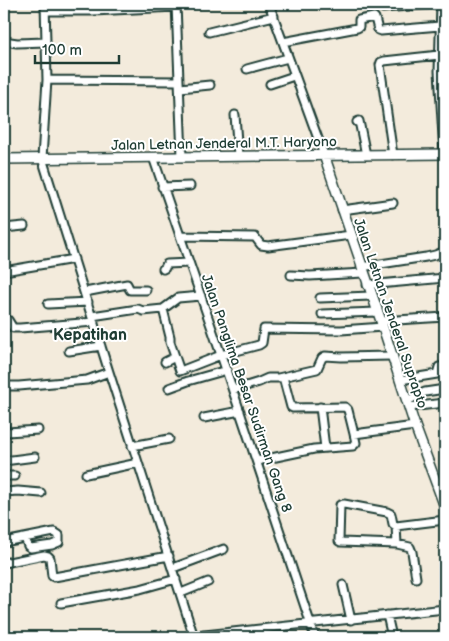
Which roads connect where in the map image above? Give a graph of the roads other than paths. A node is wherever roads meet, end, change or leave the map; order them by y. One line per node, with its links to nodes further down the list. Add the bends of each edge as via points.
1 (269, 4): 8 (street)
2 (436, 4): 6 (street)
3 (441, 4): 7 (street)
4 (176, 5): 5 (street, via 93,11); 19 (street)
5 (45, 8): 12 (street)
6 (383, 8)
7 (443, 14): 9 (street)
8 (274, 16): 10 (street); 13 (street)
9 (440, 26): 13 (street, via 380,31 374,17 359,20 357,28); 14 (street)
10 (209, 32)
11 (4, 41): 12 (street)
12 (46, 42): 18 (street)
13 (282, 42): 15 (street)
14 (439, 55): 24 (street); 26 (street, via 384,61 380,65)
15 (288, 58): 16 (street); 17 (street)
16 (247, 69)
17 (294, 76): 20 (street); 29 (street)
18 (47, 80): 19 (street); 31 (street)
19 (180, 84): 21 (street); 27 (street)
20 (270, 84)
21 (210, 85)
22 (235, 115): 28 (street)
23 (357, 122): 25 (street)
24 (444, 154): 26 (main road, Jalan Letnan Jenderal M.T. Haryono)
25 (366, 155): 26 (main road, Jalan Letnan Jenderal M.T. Haryono); 29 (main road, Jalan Letnan Jenderal M.T. Haryono)
26 (393, 155)
27 (182, 156): 28 (main road, Jalan Letnan Jenderal M.T. Haryono); 30 (main road, Jalan Letnan Jenderal M.T. Haryono)
28 (238, 156): 29 (main road, Jalan Letnan Jenderal M.T. Haryono)
29 (324, 156): 36 (main road, Jalan Letnan Jenderal Suprapto)
30 (153, 157): 31 (main road, Jalan Letnan Jenderal M.T. Haryono); 34 (street, Jalan Panglima Besar Sudirman Gang 8)
31 (42, 158): 32 (main road, Jalan Letnan Jenderal M.T. Haryono); 42 (street)
32 (4, 159)
33 (190, 186): 34 (street)
34 (162, 187): 40 (street, Jalan Panglima Besar Sudirman Gang 8)
35 (393, 204): 36 (street)
36 (342, 210): 39 (main road, Jalan Letnan Jenderal Suprapto)
37 (24, 226): 38 (street)
38 (4, 228)
39 (350, 235): 40 (street, via 268,246 261,245 255,237); 45 (main road, Jalan Letnan Jenderal Suprapto)
40 (180, 236): 43 (street, Jalan Panglima Besar Sudirman Gang 8)
41 (445, 250): 45 (street, via 435,255)
42 (74, 259): 46 (street); 51 (street)
43 (189, 262): 44 (street, via 167,264); 52 (street, Jalan Panglima Besar Sudirman Gang 8)
44 (163, 269)
45 (362, 270): 47 (street); 49 (main road, Jalan Letnan Jenderal Suprapto)
46 (4, 271)
47 (291, 275)
48 (445, 278): 49 (street)
49 (368, 285): 53 (main road, Jalan Letnan Jenderal Suprapto)
50 (146, 290): 51 (street, via 130,290 127,284)
51 (85, 292): 55 (street)
52 (201, 296): 57 (street, via 178,298); 66 (street, Jalan Panglima Besar Sudirman Gang 8)
53 (372, 296): 54 (street); 58 (main road, Jalan Letnan Jenderal Suprapto)
54 (320, 298)
55 (88, 302): 56 (street); 62 (street)
56 (48, 304)
57 (163, 308): 62 (street, via 138,309); 68 (street)
58 (377, 312): 59 (street); 63 (main road, Jalan Letnan Jenderal Suprapto)
59 (322, 314)
60 (445, 318): 63 (street)
61 (4, 319): 62 (street, via 14,328 20,328)
62 (93, 319): 64 (street)
63 (382, 324): 66 (street, via 341,330 266,328 261,344); 67 (main road, Jalan Letnan Jenderal Suprapto)
64 (101, 346): 65 (street); 72 (street)
65 (69, 351)
66 (221, 354): 68 (street, via 180,371); 71 (street, Jalan Panglima Besar Sudirman Gang 8)
67 (391, 356): 73 (street, via 325,356 317,370); 74 (main road, Jalan Letnan Jenderal Suprapto)
68 (175, 357): 69 (street)
69 (165, 362)
70 (445, 366): 74 (street, via 439,367 437,374)
71 (226, 370): 76 (street); 78 (street, Jalan Panglima Besar Sudirman Gang 8)
72 (109, 372): 75 (street, via 87,380); 89 (street)
73 (283, 377): 78 (street, via 268,378); 81 (street, via 291,407)
74 (400, 380): 80 (main road, Jalan Letnan Jenderal Suprapto)
75 (4, 386)
76 (169, 388)
77 (445, 389): 80 (street, via 425,392)
78 (233, 390): 82 (street, Jalan Panglima Besar Sudirman Gang 8)
79 (445, 403): 80 (street)
80 (408, 404): 85 (main road, Jalan Letnan Jenderal Suprapto)
81 (320, 407): 87 (street, via 347,408); 90 (street)
82 (240, 411): 83 (street); 93 (street, Jalan Panglima Besar Sudirman Gang 8)
83 (204, 418)
84 (4, 423): 86 (street, via 7,432)
85 (415, 426): 87 (street); 100 (main road, Jalan Letnan Jenderal Suprapto)
86 (38, 430)
87 (354, 434): 90 (street, via 354,445)
88 (169, 439): 89 (street)
89 (132, 446): 94 (street)
90 (325, 448): 93 (street)
91 (35, 457): 92 (street)
92 (4, 461)
93 (257, 462): 119 (street, Jalan Panglima Besar Sudirman Gang 8)
94 (138, 463): 95 (street); 107 (street)
95 (86, 474)
96 (4, 476): 97 (street)
97 (15, 476)
98 (4, 492): 99 (street)
99 (41, 493)
100 (445, 507)
101 (445, 520): 102 (street)
102 (396, 526): 105 (street); 105 (street, via 389,512 340,505 339,541)
103 (25, 538): 104 (street)
104 (4, 542)
105 (397, 544): 110 (street, via 411,548)
106 (224, 549): 109 (street)
107 (169, 556): 108 (street, via 54,577 48,556); 109 (street)
108 (4, 563)
109 (172, 568): 111 (street)
110 (416, 578)
111 (176, 579): 114 (street); 115 (street)
112 (208, 582): 114 (street)
113 (343, 585): 118 (street)
114 (181, 593): 121 (street)
115 (61, 603)
116 (445, 609): 117 (street)
117 (387, 615): 118 (street); 123 (street)
118 (351, 620): 119 (street)
119 (311, 624): 121 (street); 122 (street, Jalan Panglima Besar Sudirman Gang 8)
120 (186, 637): 121 (street)
121 (194, 637)
122 (315, 637)
123 (392, 637)

